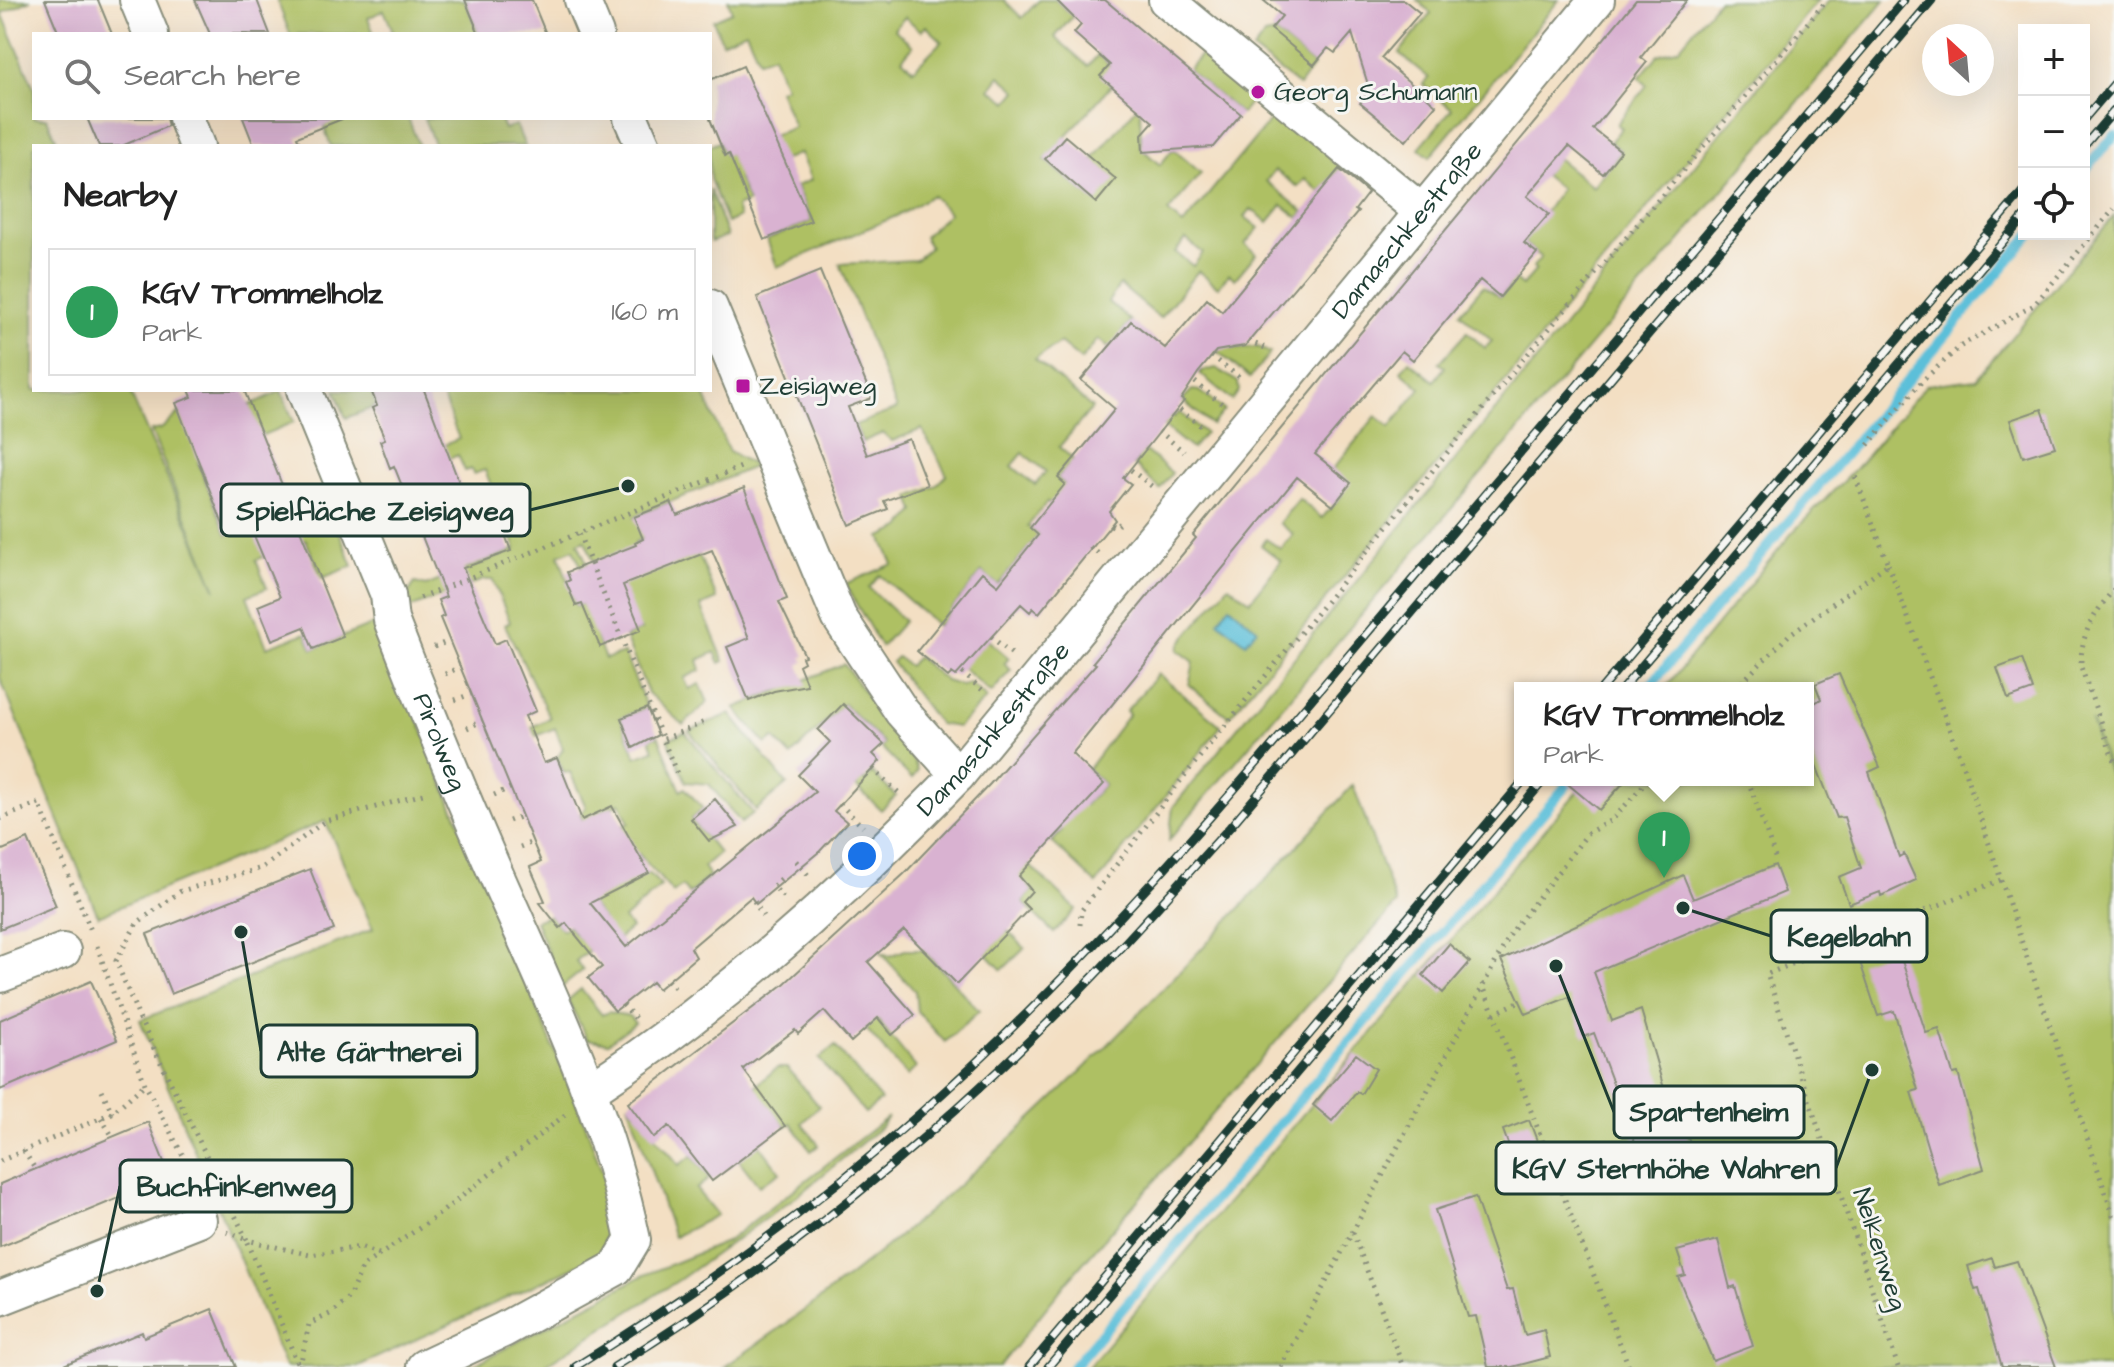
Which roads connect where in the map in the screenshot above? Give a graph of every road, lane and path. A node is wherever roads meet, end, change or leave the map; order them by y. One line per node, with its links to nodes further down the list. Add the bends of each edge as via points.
1 (137, 0): 6 (street)
2 (582, 0): 7 (street)
3 (1166, 0): 13 (street)
4 (1597, 0): 13 (street, Damaschkestraße)
5 (1827, 0): 62 (path, via 1573,299 1185,775 1081,911)
6 (150, 32)
7 (595, 32)
8 (187, 120): 10 (street)
9 (632, 120): 11 (street)
10 (196, 144)
11 (642, 144)
12 (2114, 209): 25 (path, via 2034,305 1961,346 1922,381)
13 (1421, 211): 45 (street, Damaschkestraße)
14 (712, 312): 45 (street, via 839,617 896,703)
15 (1248, 341): 16 (path)
16 (1275, 355)
17 (1212, 356): 19 (path)
18 (1195, 382): 22 (path)
19 (1250, 386)
20 (305, 392): 34 (street, Pirolweg)
21 (1180, 410): 24 (path)
22 (1230, 410)
23 (1159, 431): 26 (path)
24 (1210, 434)
25 (1868, 445)
26 (1191, 457)
27 (755, 461): 31 (path)
28 (1131, 470): 30 (path)
29 (1855, 476): 32 (path)
30 (1161, 494)
31 (579, 534): 34 (path); 41 (path)
32 (1888, 564): 38 (path, via 1790,634); 57 (path)
33 (2114, 589): 42 (path, via 2091,618 2081,667)
34 (390, 610): 46 (street, Pirolweg)
35 (991, 637): 36 (path)
36 (1023, 663)
37 (962, 673): 39 (path)
38 (1742, 682)
39 (993, 699)
40 (705, 722): 41 (path)
41 (664, 739): 44 (path)
42 (2114, 761)
43 (873, 769): 49 (path)
44 (677, 774)
45 (958, 775): 70 (street, Damaschkestraße, via 781,945)
46 (456, 785): 70 (street, Pirolweg); 81 (path, via 325,821 262,868 181,891 137,923 116,961)
47 (1643, 786): 65 (path, via 1613,819 1588,833 1511,933)
48 (1750, 786): 54 (path)
49 (902, 796)
50 (840, 804): 53 (path)
51 (522, 816): 52 (path)
52 (513, 820)
53 (867, 831)
54 (1776, 860)
55 (796, 861): 58 (path)
56 (781, 879): 60 (path, via 773,886)
57 (2001, 880): 78 (path); 89 (path, Nelkenweg, via 1767,974)
58 (813, 882)
59 (754, 901): 61 (path)
60 (790, 904)
61 (769, 922)
62 (1080, 925)
63 (63, 951): 64 (street)
64 (0, 975)
65 (1482, 983): 69 (path); 80 (path)
66 (1520, 1001): 69 (path)
67 (623, 1005): 68 (path)
68 (629, 1012)
69 (1494, 1014): 88 (path)
70 (591, 1089): 82 (path, via 468,1191); 85 (street, via 619,1173 633,1240 616,1268)
71 (102, 1090): 72 (path)
72 (112, 1113): 73 (path); 79 (path, via 145,1084 191,1171)
73 (101, 1118): 74 (path); 75 (path)
74 (113, 1137)
75 (24, 1151): 76 (path); 77 (path)
76 (0, 1161)
77 (35, 1169)
78 (2114, 1218)
79 (199, 1220): 83 (street)
80 (1353, 1233): 86 (path); 87 (path)
81 (247, 1240): 82 (path, via 310,1255 360,1247); 84 (path)
82 (379, 1254): 84 (path, via 363,1266 349,1297 309,1324)
83 (0, 1298)
84 (300, 1367)
85 (424, 1367)
86 (1281, 1367)
87 (1403, 1367)
88 (1629, 1367)
89 (1898, 1367)

